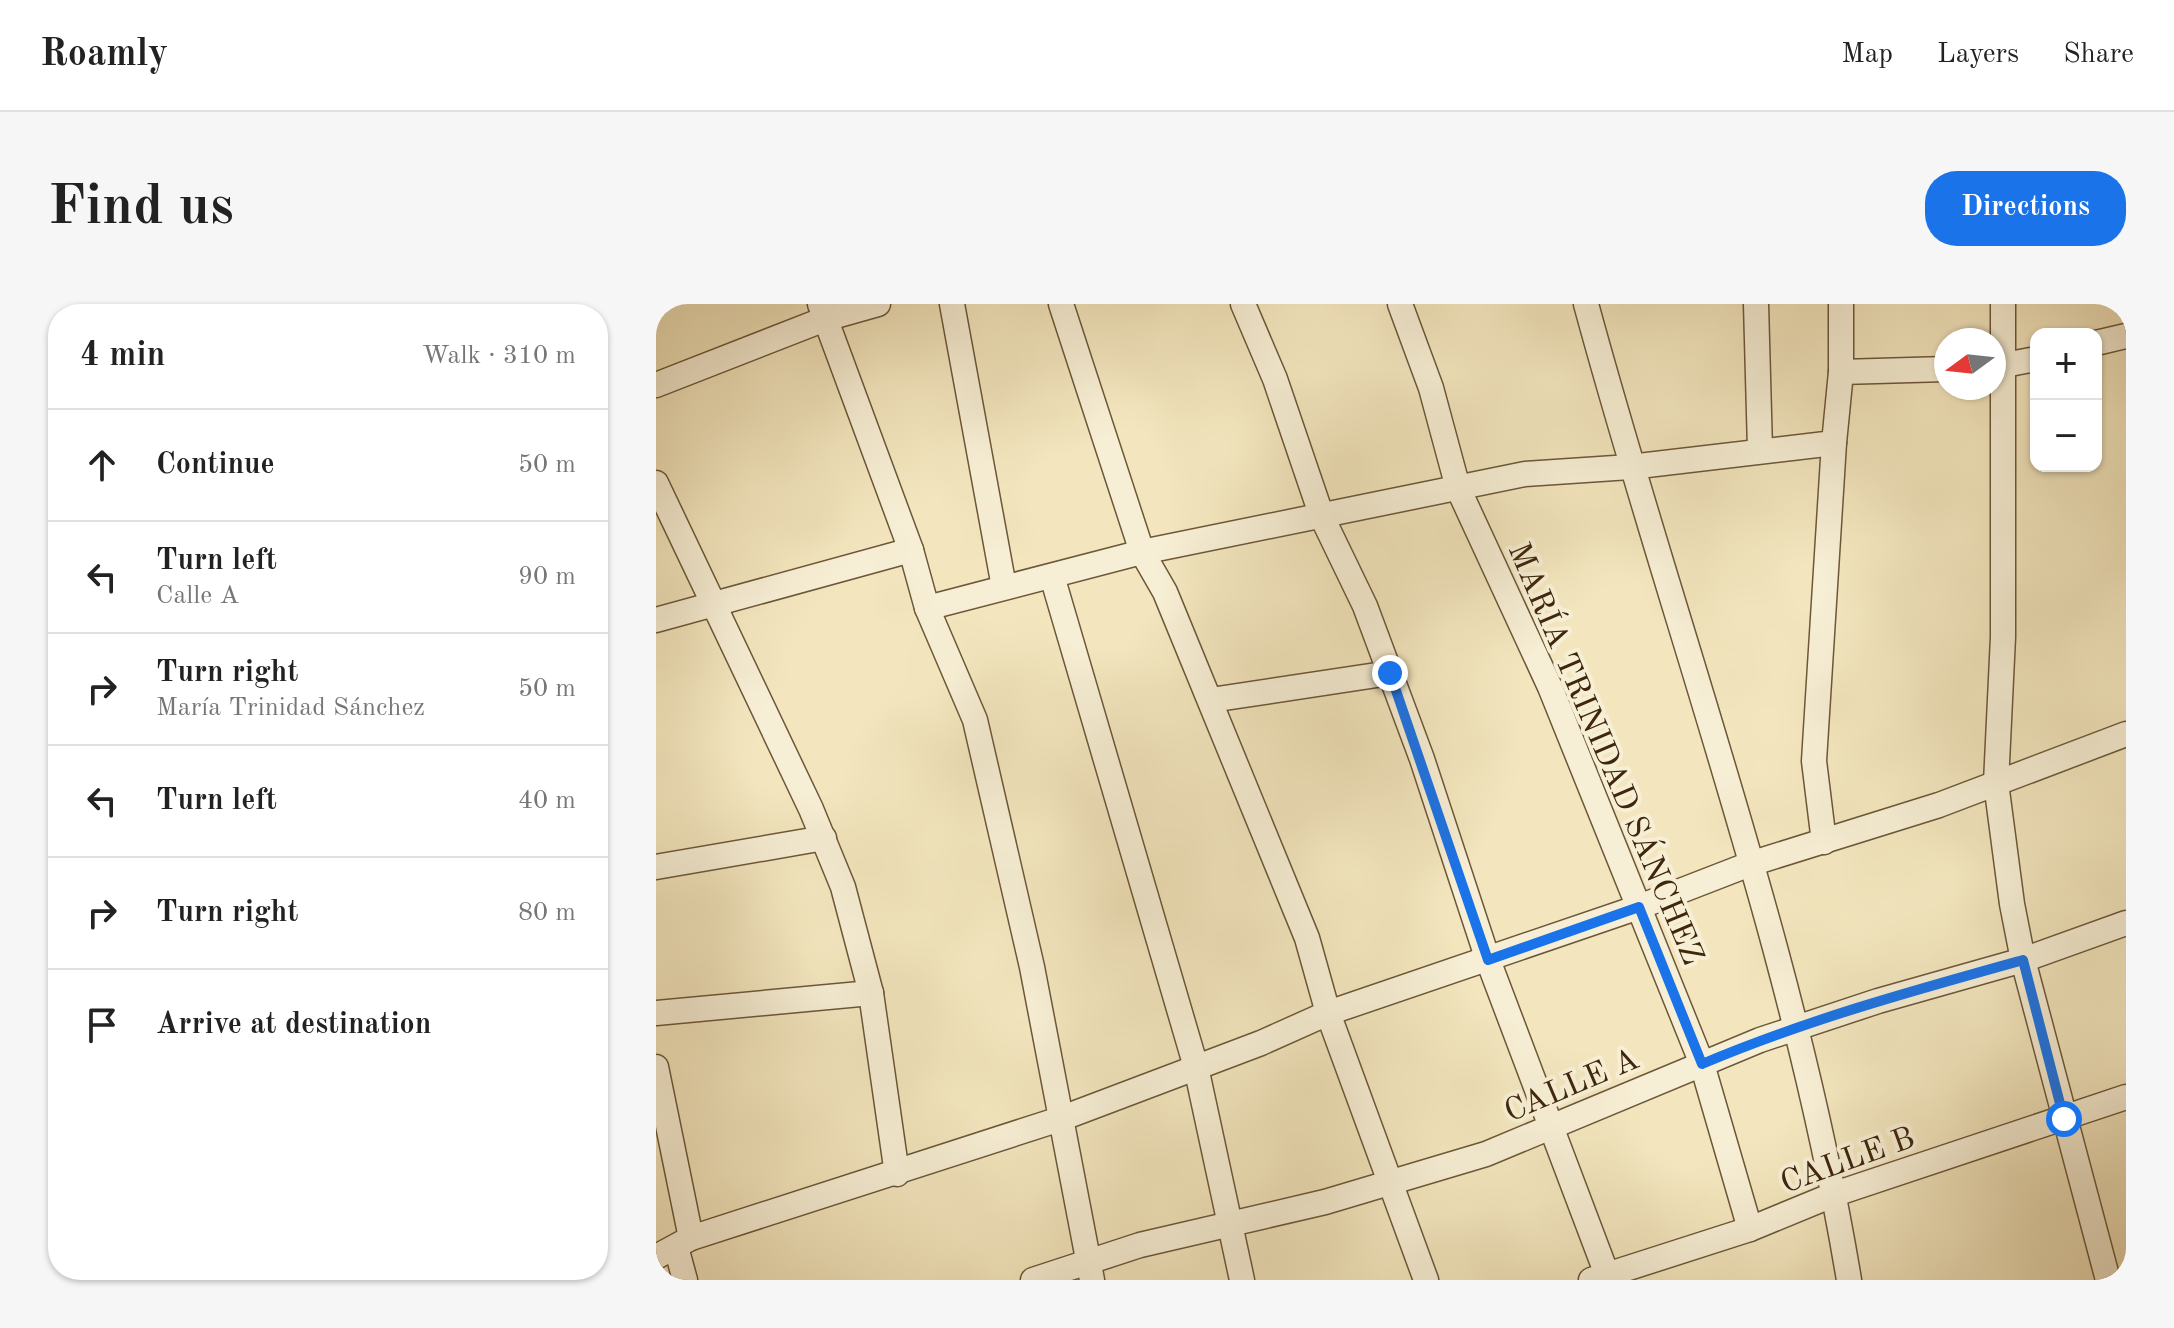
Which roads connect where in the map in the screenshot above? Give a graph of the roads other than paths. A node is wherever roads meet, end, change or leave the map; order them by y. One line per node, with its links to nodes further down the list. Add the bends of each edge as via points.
1 (878, 304): 10 (street)
2 (952, 304): 29 (street)
3 (1061, 304): 27 (street)
4 (1243, 304): 25 (street)
5 (1400, 304): 24 (street, MARÍA TRINIDAD SÁNCHEZ, via 1431,388)
6 (1586, 304): 22 (street)
7 (1756, 304): 21 (street)
8 (1841, 304): 17 (street)
9 (2003, 304): 11 (street)
10 (823, 312): 18 (street); 26 (street)
11 (2001, 328)
12 (2126, 336): 13 (street)
13 (2102, 342)
14 (2030, 360): 15 (street)
15 (2006, 365)
16 (1934, 369): 17 (street)
17 (1841, 372): 20 (street)
18 (656, 385)
19 (1999, 400): 36 (street, via 2003,637)
20 (1834, 443): 21 (street); 38 (street, via 1814,761)
21 (1760, 450): 22 (street)
22 (1630, 467): 24 (street, via 1525,474); 39 (street)
23 (656, 483): 30 (street)
24 (1458, 488): 25 (street); 41 (street, MARÍA TRINIDAD SÁNCHEZ, via 1550,687)
25 (1322, 517): 27 (street); 33 (street)
26 (911, 550): 30 (street); 31 (street)
27 (1142, 552): 28 (street); 34 (street)
28 (1052, 576): 29 (street); 51 (street)
29 (1004, 587): 31 (street)
30 (713, 603): 32 (street); 37 (street)
31 (927, 608): 53 (street, via 975,720 1032,967)
32 (656, 620)
33 (1390, 673): 34 (street); 43 (street)
34 (1211, 700): 47 (street, via 1307,938)
35 (2126, 734): 36 (street)
36 (1996, 783): 38 (street); 44 (street)
37 (824, 838): 40 (street); 45 (street)
38 (1824, 842): 39 (street)
39 (1750, 864): 41 (street); 48 (street)
40 (656, 867)
41 (1639, 907): 43 (street); 49 (street, MARÍA TRINIDAD SÁNCHEZ)
42 (2126, 923): 44 (street, CALLE A)
43 (1488, 960): 47 (street); 55 (street)
44 (2023, 960): 48 (street, CALLE A); 54 (street)
45 (871, 993): 46 (street); 56 (street)
46 (656, 1013)
47 (1328, 1013): 51 (street); 57 (street)
48 (1797, 1028): 49 (street, CALLE A); 58 (street)
49 (1702, 1064): 55 (street, CALLE A); 60 (street, MARÍA TRINIDAD SÁNCHEZ)
50 (656, 1067): 61 (street)
51 (1196, 1067): 53 (street); 59 (street)
52 (2126, 1097): 54 (street, CALLE B)
53 (1060, 1119): 56 (street); 62 (street)
54 (2064, 1119): 58 (street, CALLE B); 69 (street)
55 (1553, 1125): 57 (street, CALLE A, via 1486,1154); 63 (street)
56 (897, 1174): 61 (street)
57 (1391, 1181): 59 (street, CALLE A); 67 (street)
58 (1835, 1194): 60 (street, CALLE B); 68 (street)
59 (1232, 1225): 62 (street, CALLE A, via 1140,1245); 66 (street)
60 (1750, 1229): 63 (street, CALLE B)
61 (674, 1247): 64 (street)
62 (1090, 1271): 65 (street, CALLE A)
63 (1602, 1278)
64 (685, 1280)
65 (1033, 1280)
66 (1242, 1280)
67 (1426, 1280)
68 (1849, 1280)
69 (2108, 1280)

